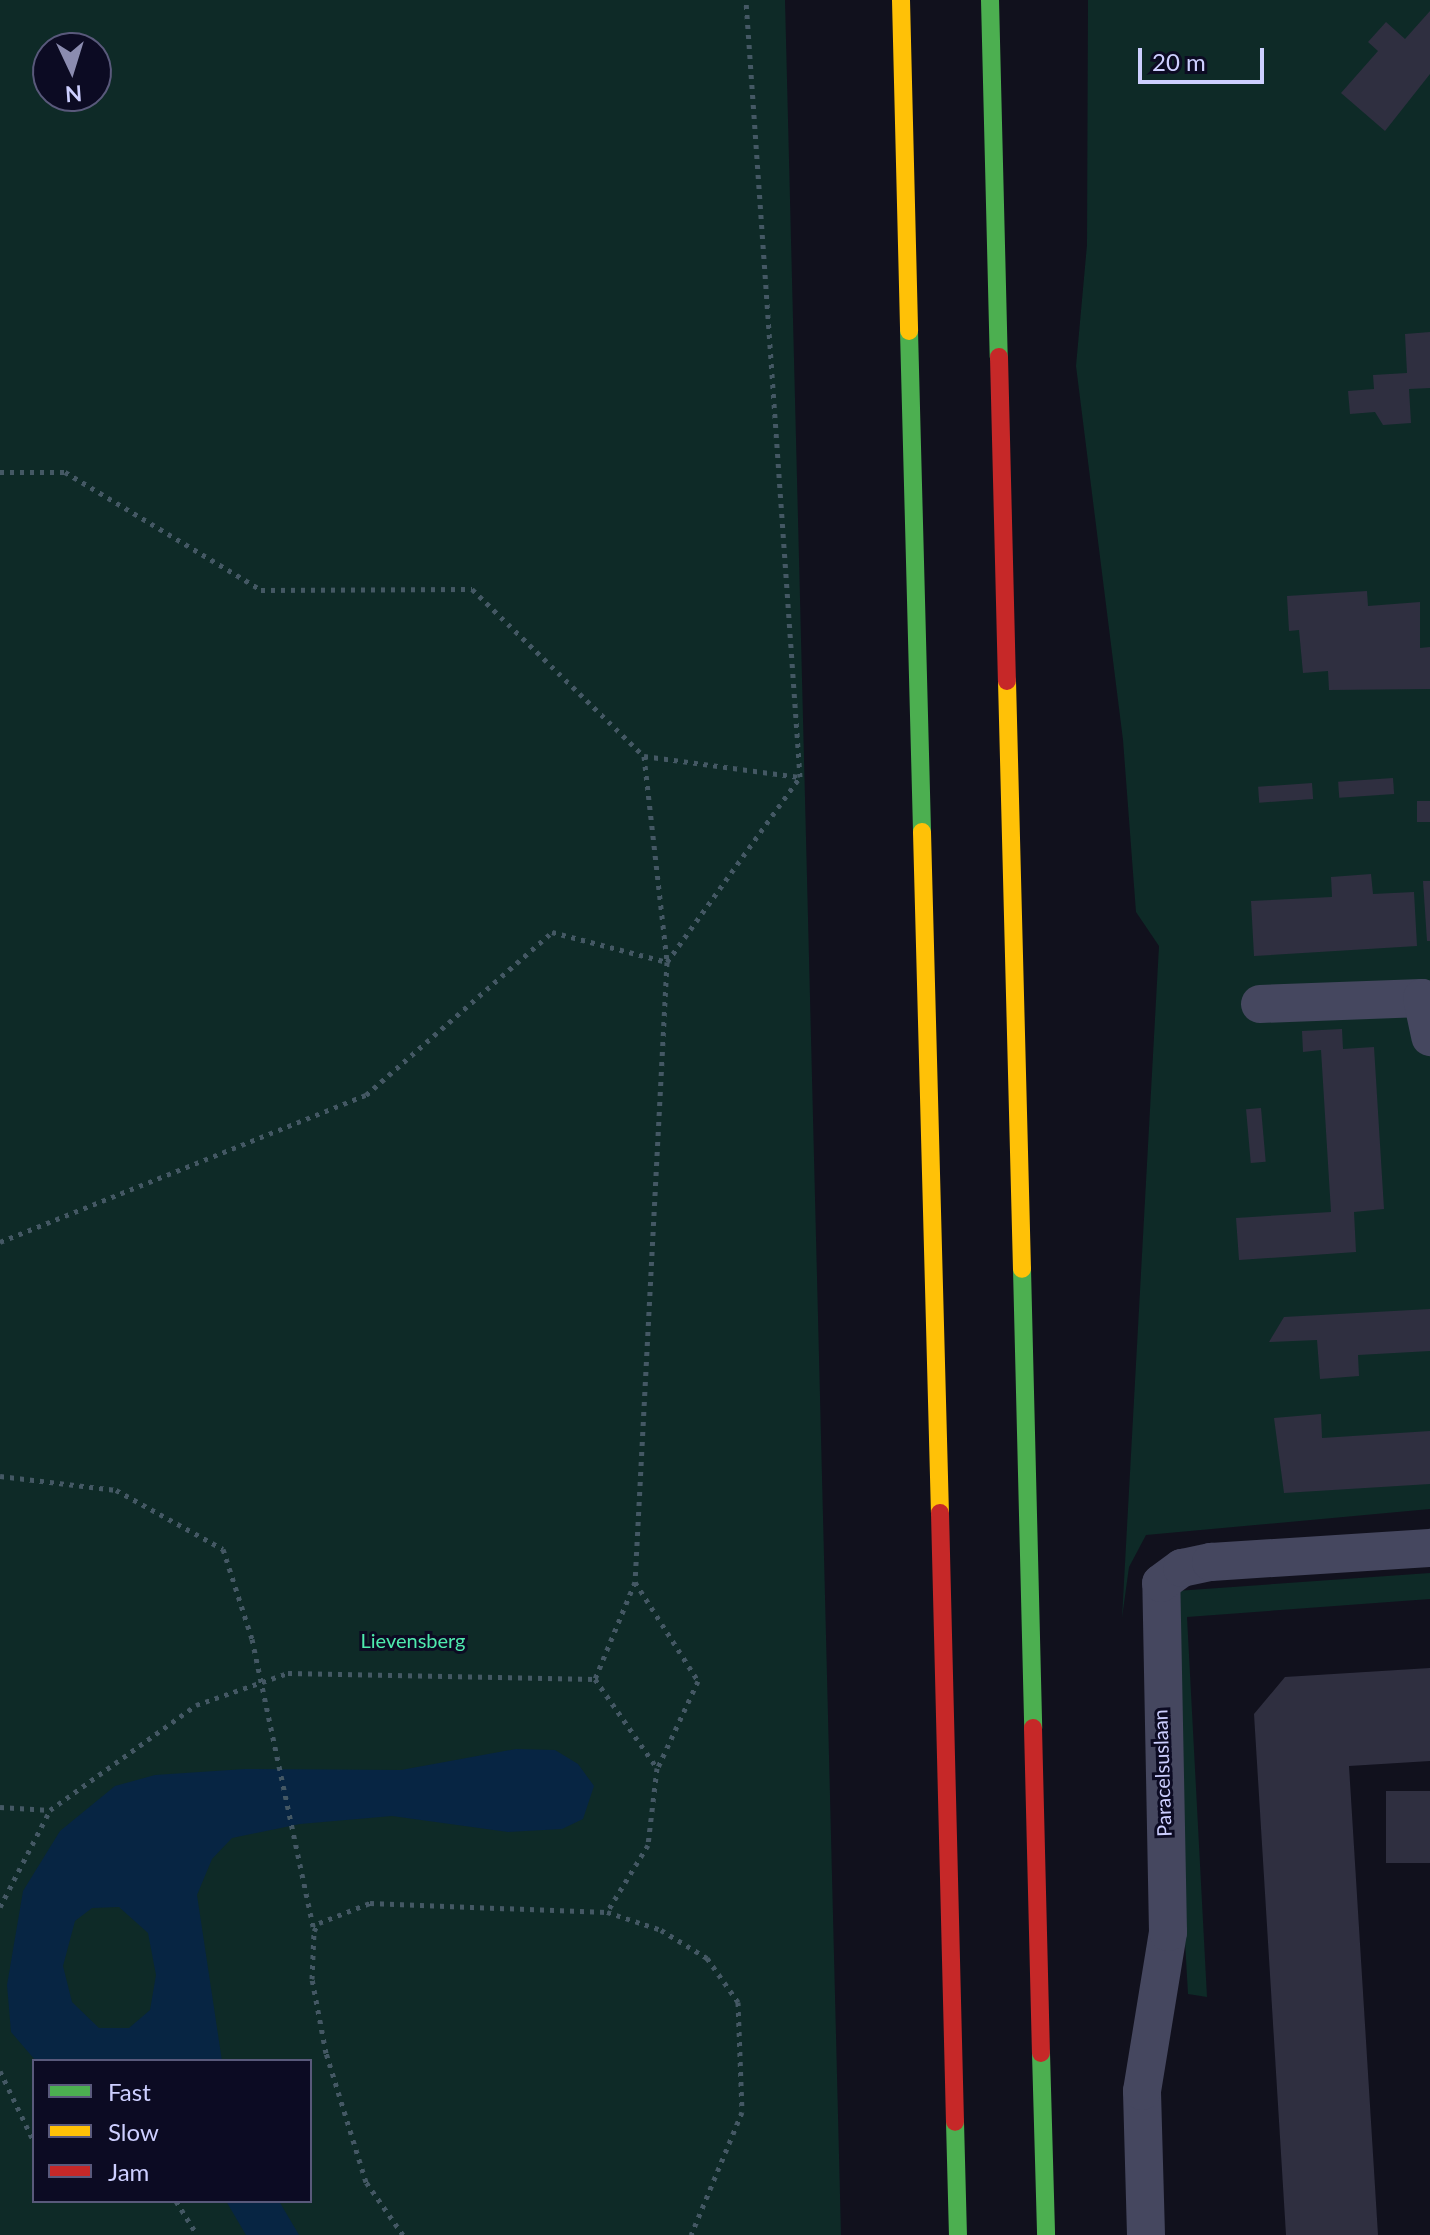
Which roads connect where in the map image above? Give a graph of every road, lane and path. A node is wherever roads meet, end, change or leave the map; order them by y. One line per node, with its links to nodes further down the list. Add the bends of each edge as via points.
1 (746, 0): 6 (path)
2 (901, 0): 28 (highway)
3 (990, 0): 29 (highway)
4 (0, 472): 5 (path, via 65,472 261,590 472,589)
5 (644, 756): 6 (path); 7 (path)
6 (800, 777): 7 (path)
7 (667, 962): 10 (path, via 552,932 366,1095); 13 (path)
8 (1260, 1004): 9 (street, via 1422,998)
9 (1430, 1037)
10 (0, 1242)
11 (0, 1476): 15 (path, via 116,1490 223,1549 252,1639)
12 (1430, 1548): 30 (street, Paracelsuslaan, via 1211,1562 1182,1568 1161,1583 1157,1615 1168,1932 1142,2091)
13 (635, 1582): 14 (path); 16 (path, via 698,1681)
14 (595, 1679): 15 (path, via 288,1673); 16 (path)
15 (257, 1684): 18 (path, via 196,1705); 21 (path)
16 (657, 1768): 20 (path, via 648,1845)
17 (0, 1807): 18 (path)
18 (50, 1810): 19 (path)
19 (0, 1907)
20 (607, 1912): 21 (path, via 370,1903 319,1923); 27 (path, via 661,1930 707,1958 738,2002 742,2112)
21 (314, 1931): 26 (path, via 312,1979 326,2053 366,2182)
22 (0, 2071): 23 (path)
23 (32, 2138)
24 (177, 2203): 25 (path)
25 (196, 2234)
26 (403, 2235)
27 (691, 2235)
28 (958, 2235)
29 (1046, 2235)
30 (1146, 2235)

